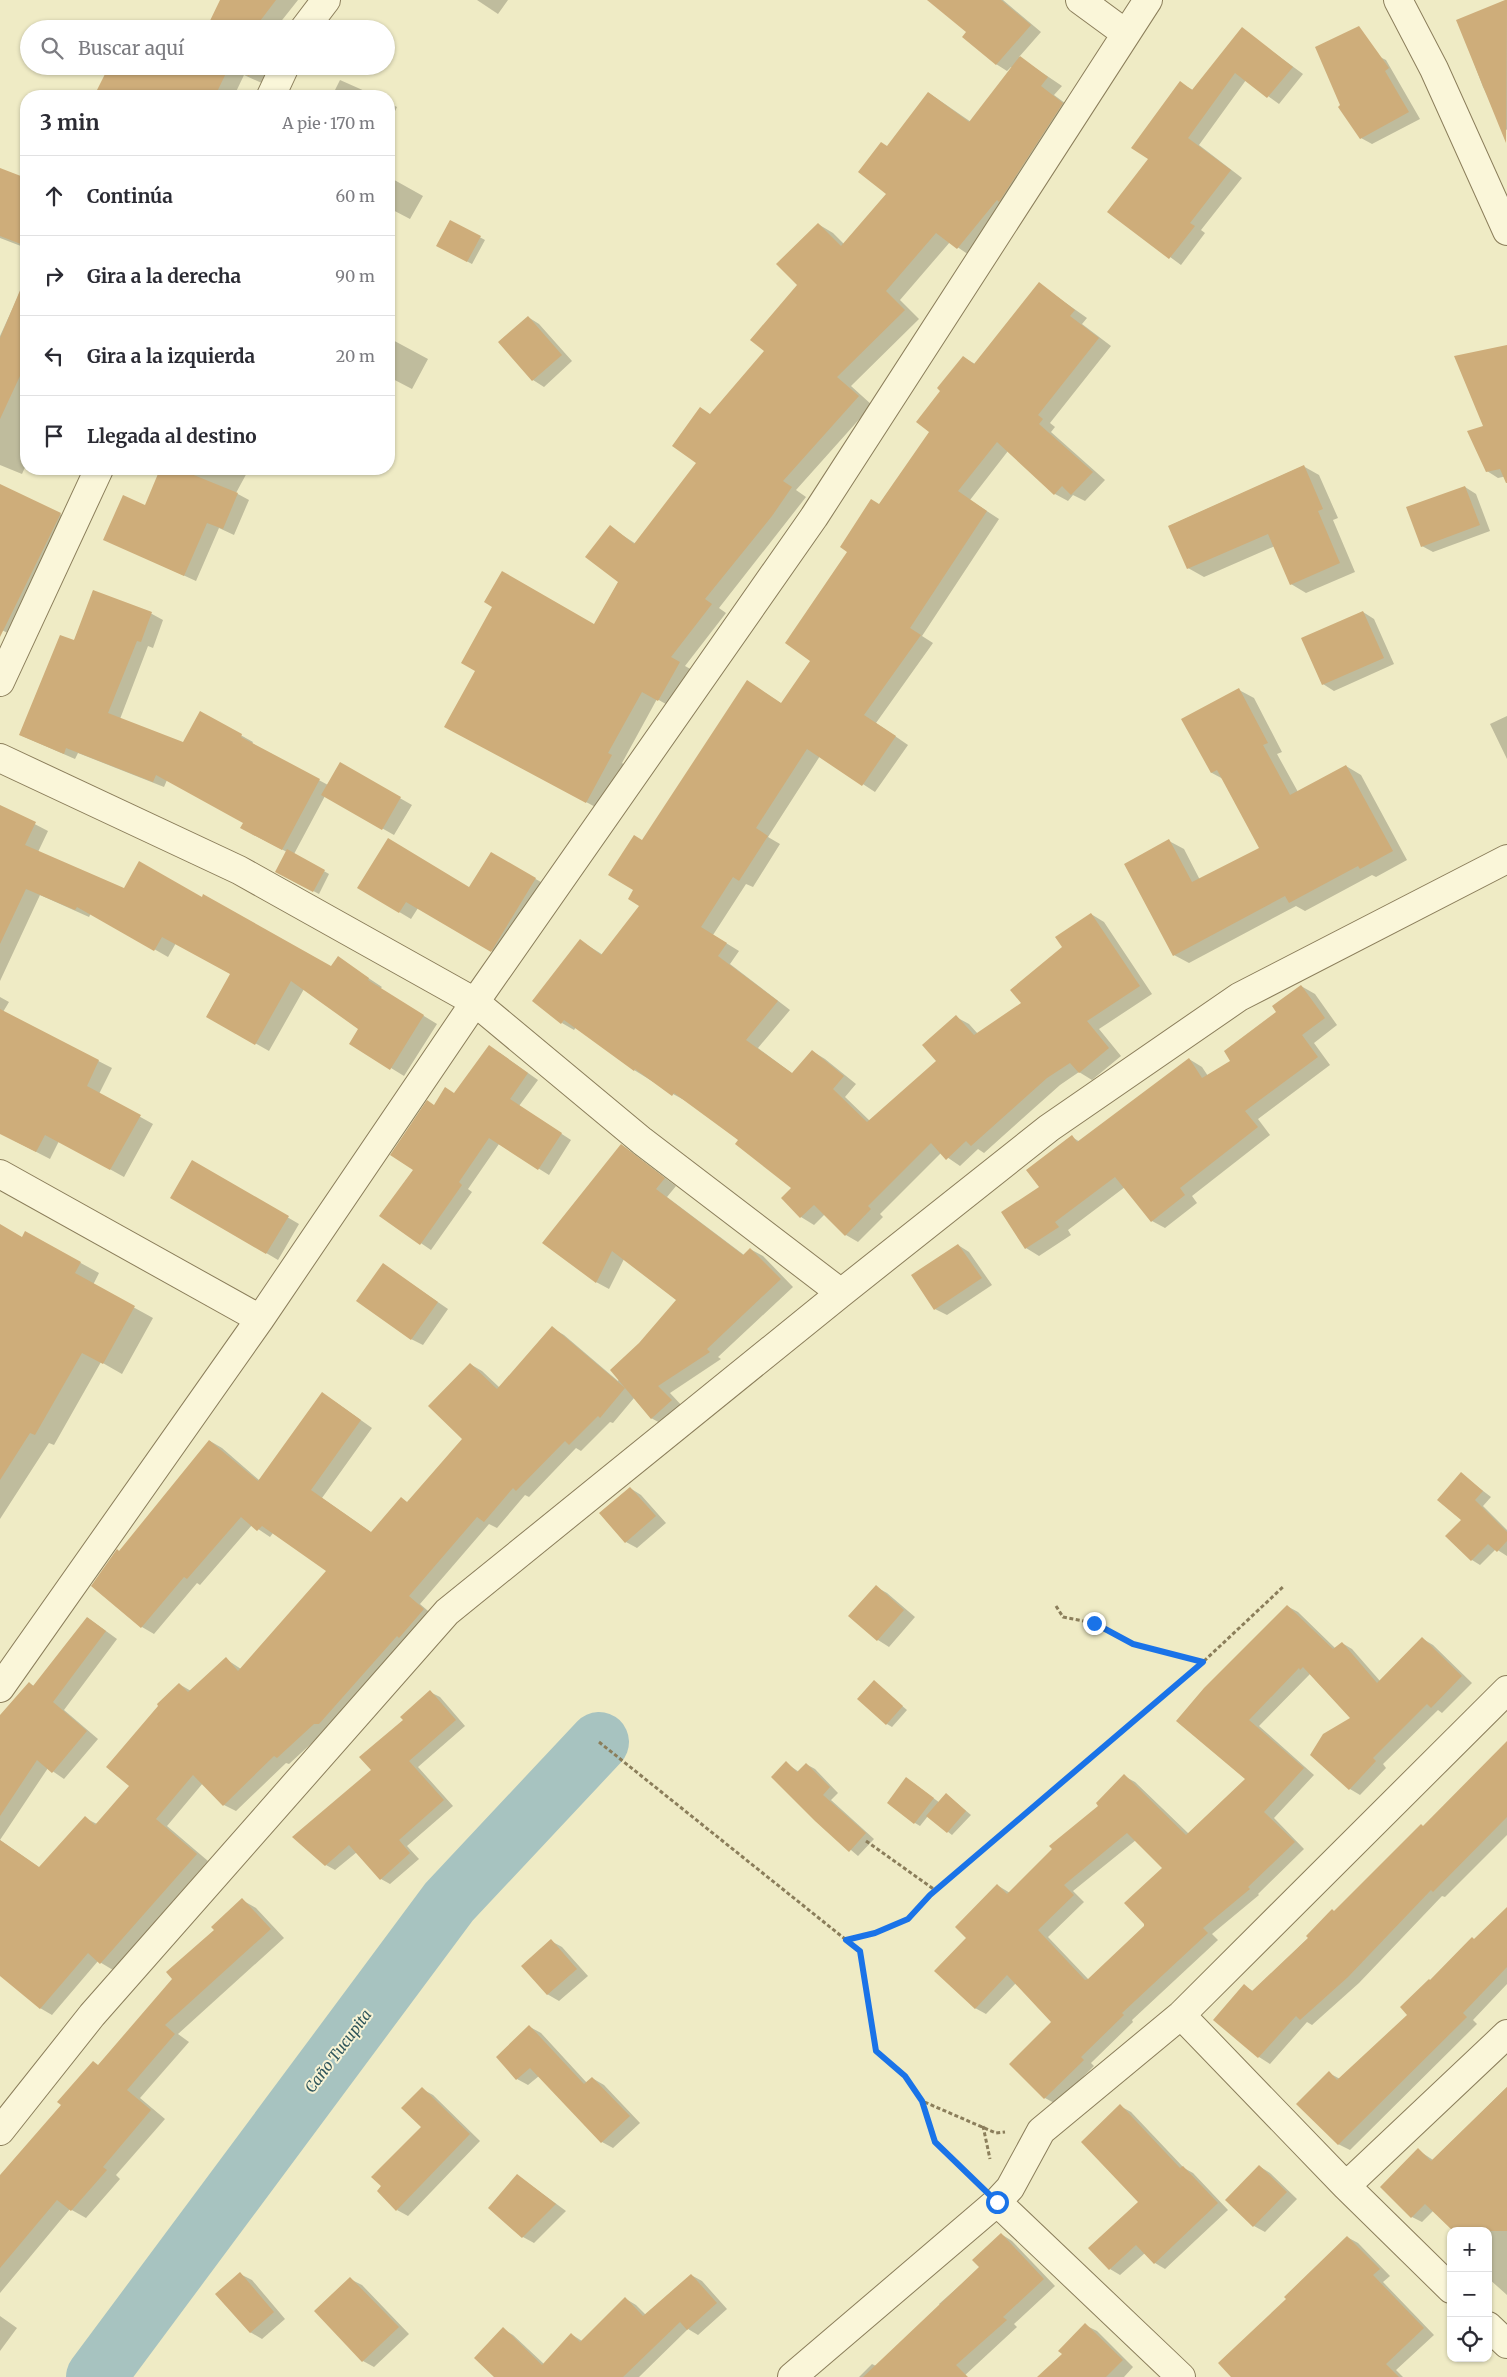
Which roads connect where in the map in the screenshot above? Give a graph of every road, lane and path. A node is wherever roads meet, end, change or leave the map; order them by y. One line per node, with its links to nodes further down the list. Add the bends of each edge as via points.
1 (326, 0): 5 (street)
2 (1080, 0): 6 (street)
3 (1148, 0): 6 (street)
4 (1398, 0): 9 (street, via 1434,69)
5 (311, 20)
6 (1125, 33): 14 (street, via 814,517)
7 (281, 75): 8 (street)
8 (274, 90)
9 (1507, 231)
10 (96, 475): 11 (street)
11 (0, 682)
12 (0, 758): 14 (street, via 239,870)
13 (1507, 859): 16 (street, via 1239,997 1049,1128)
14 (475, 1002): 16 (street, via 642,1141); 17 (street)
15 (0, 1174): 17 (street)
16 (841, 1293): 30 (street, via 447,1612 92,2015)
17 (260, 1319): 21 (street)
18 (1284, 1586): 20 (path)
19 (1056, 1606): 20 (path, via 1063,1617 1094,1623 1133,1644)
20 (1203, 1662): 25 (path)
21 (0, 1688)
22 (1507, 1690): 27 (street)
23 (600, 1742): 26 (path)
24 (866, 1842): 25 (path, via 935,1890)
25 (930, 1895): 26 (path, via 908,1919 875,1933)
26 (846, 1940): 29 (path, via 860,1951 876,2051 905,2076)
27 (1181, 2015): 31 (street); 32 (street)
28 (1507, 2034): 32 (street)
29 (922, 2101): 31 (path, via 996,2133); 33 (path, via 935,2142)
30 (0, 2131)
31 (1041, 2131): 33 (street, via 1010,2188)
32 (1346, 2186): 34 (street)
33 (997, 2202): 37 (street); 38 (street)
34 (1447, 2285)
35 (1492, 2330): 36 (street)
36 (1507, 2344)
37 (1167, 2372)
38 (792, 2377)

